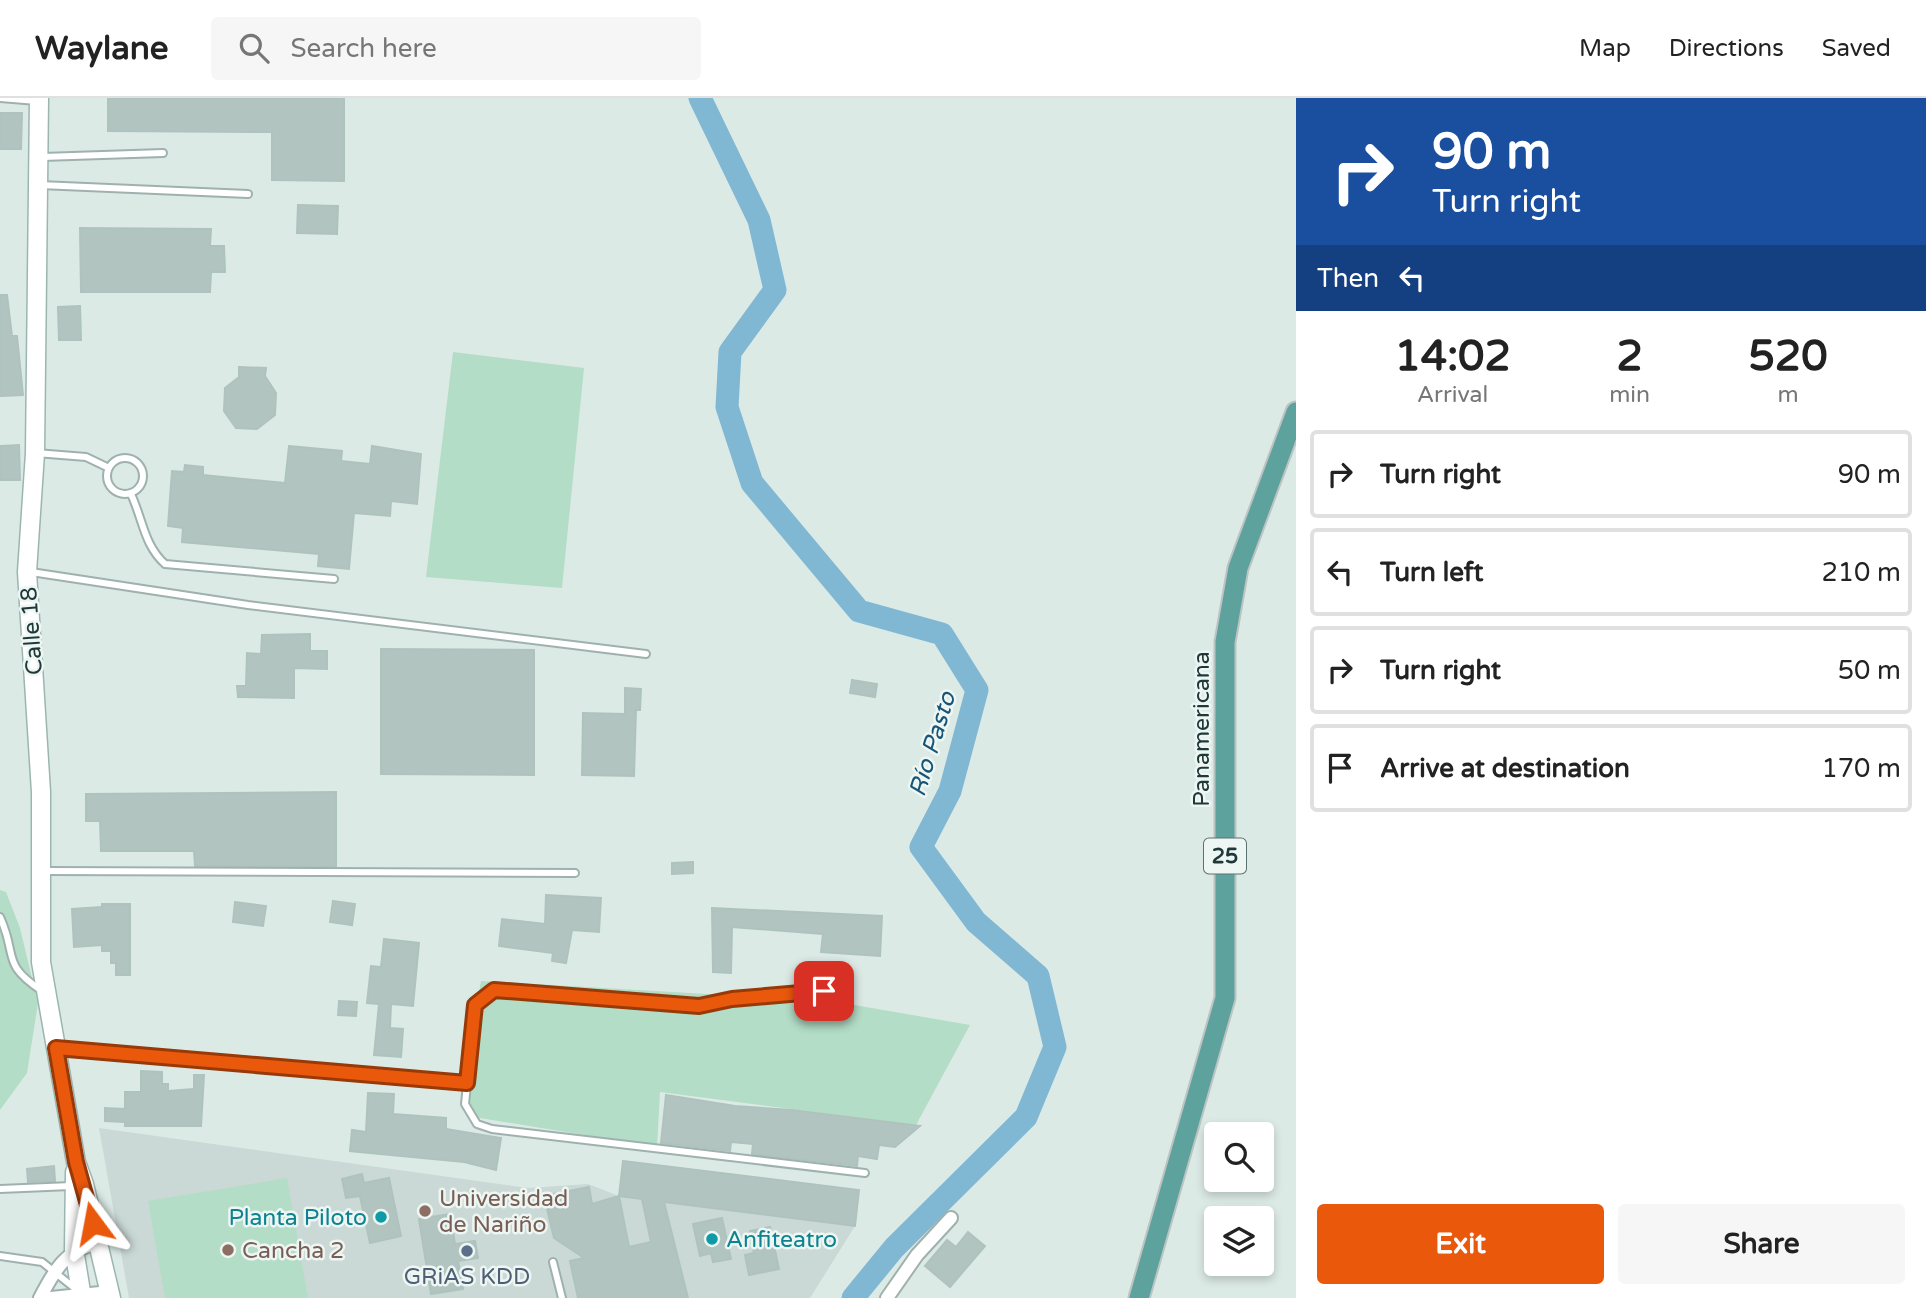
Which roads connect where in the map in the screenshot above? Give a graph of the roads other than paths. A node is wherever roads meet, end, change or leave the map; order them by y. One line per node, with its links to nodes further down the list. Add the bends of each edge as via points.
1 (0, 98): 2 (lane)
2 (39, 99): 4 (main road, Calle 18)
3 (163, 153): 4 (lane)
4 (40, 157): 5 (main road, Calle 18)
5 (40, 185): 6 (lane); 8 (main road, Calle 18)
6 (248, 194)
7 (1296, 412): 37 (main road, Panamericana / 25, via 1238,568 1226,642 1225,998)
8 (34, 453): 9 (lane, via 86,457); 11 (main road, Calle 18)
9 (109, 468): 10 (lane, via 107,482 117,493); 10 (lane, via 120,458 139,465 142,485)
10 (131, 494): 12 (lane, via 148,546 165,564)
11 (27, 572): 13 (lane, via 248,605); 14 (main road, Calle 18)
12 (334, 579)
13 (646, 654)
14 (43, 870): 15 (lane); 18 (main road, Calle 18, via 41,962)
15 (575, 873)
16 (0, 917): 18 (lane, via 11,967)
17 (824, 991): 20 (lane, via 699,1006 494,990 475,1005)
18 (46, 994): 19 (main road, Calle 18)
19 (56, 1048): 20 (lane); 21 (main road, Calle 18)
20 (467, 1083): 22 (lane, via 468,1112 484,1128)
21 (76, 1162): 23 (main road, Calle 18); 26 (main road, Calle 18)
22 (865, 1173)
23 (74, 1185): 24 (lane); 27 (main road, Calle 18)
24 (0, 1189)
25 (951, 1217): 36 (street)
26 (98, 1243): 27 (street); 31 (main road, Calle 18)
27 (74, 1249): 30 (street); 32 (main road, Calle 18)
28 (0, 1256): 30 (lane, via 42,1262)
29 (553, 1262): 35 (lane)
30 (55, 1270): 32 (lane); 33 (street)
31 (110, 1295): 32 (street)
32 (82, 1296): 34 (street)
33 (40, 1298)
34 (51, 1298)
35 (562, 1298)
36 (887, 1298)
37 (1139, 1298)

